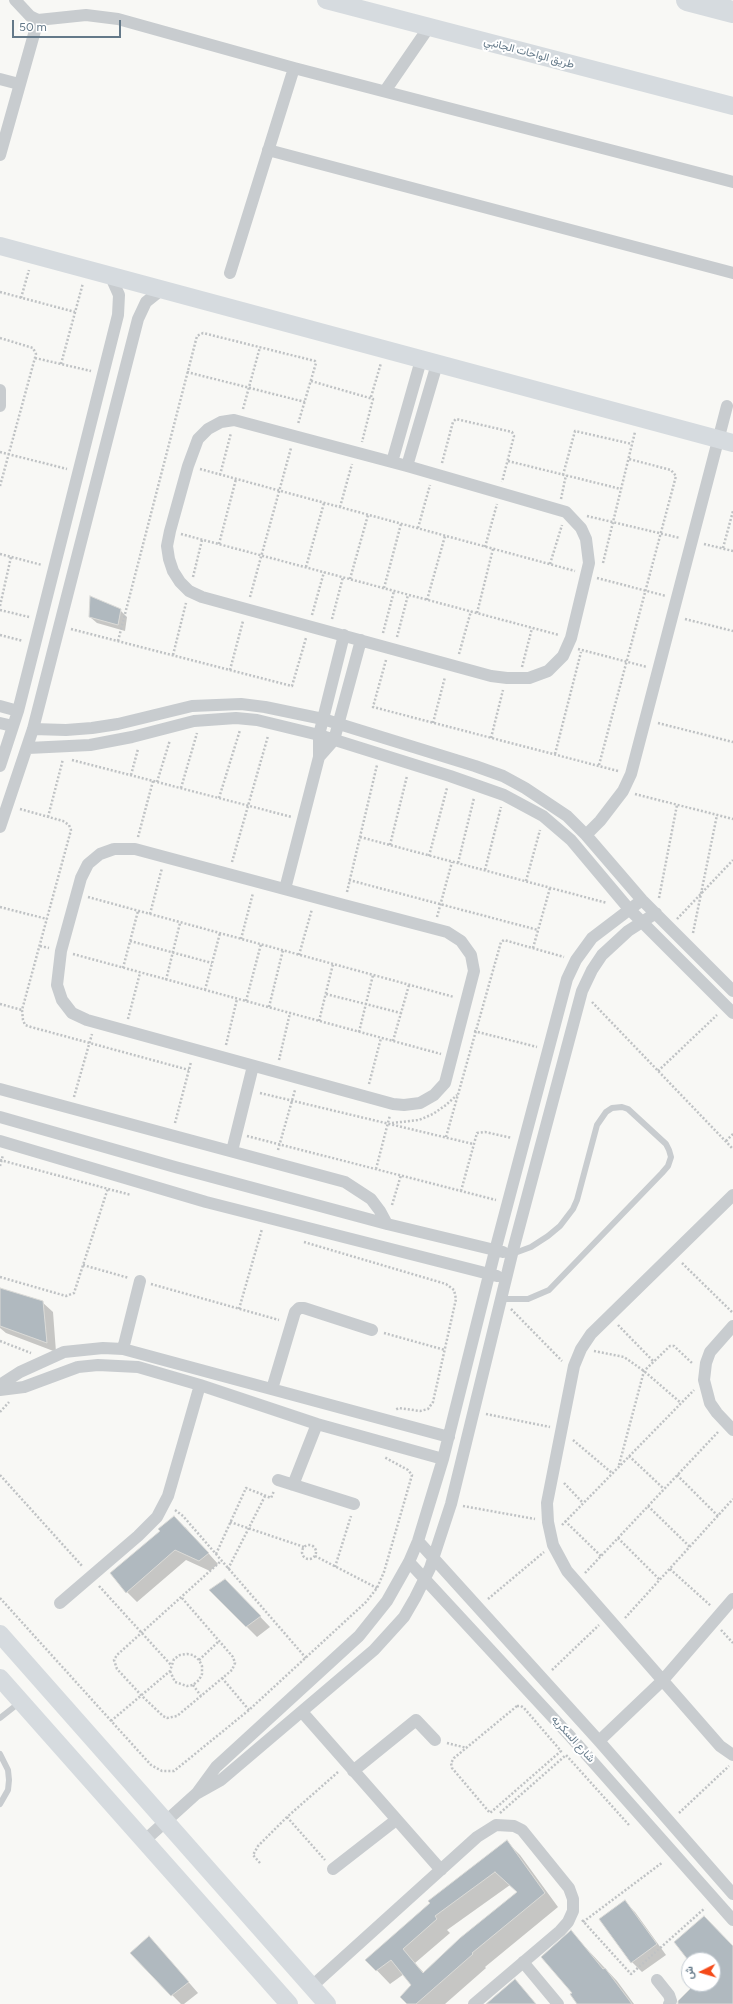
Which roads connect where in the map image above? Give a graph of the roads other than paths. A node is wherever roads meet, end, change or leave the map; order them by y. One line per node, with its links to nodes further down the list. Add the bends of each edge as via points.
1 (15, 0): 5 (street, via 30,16)
2 (326, 0): 6 (street, طريق الواحات الجانبي)
3 (687, 0): 4 (highway)
4 (733, 12)
5 (38, 20): 7 (street, via 86,15 118,19); 9 (street)
6 (429, 27): 10 (street); 11 (street, طريق الواحات الجانبي)
7 (294, 68): 10 (street); 12 (street)
8 (0, 79): 9 (street)
9 (19, 84): 13 (street)
10 (385, 90): 14 (street)
11 (733, 106)
12 (268, 150): 16 (street); 17 (street)
13 (0, 155)
14 (733, 182)
15 (0, 246): 18 (street)
16 (230, 273)
17 (733, 273)
18 (111, 276): 19 (street); 29 (street, via 119,305)
19 (161, 290): 20 (street); 30 (street, via 146,302 138,319)
20 (429, 362): 24 (street); 25 (street); 26 (street)
21 (0, 390): 22 (street)
22 (0, 406)
23 (727, 406): 24 (street)
24 (725, 441): 45 (street, via 690,540 631,774 623,791)
25 (392, 462): 26 (street); 27 (street, via 237,421 220,422 208,429 198,439 188,466 167,546 168,559 180,582 189,591 202,597)
26 (407, 466): 28 (street, via 566,513 581,528 589,551 587,574 570,642 557,664 548,670 529,678 513,678 452,665)
27 (344, 635): 28 (street); 33 (street)
28 (361, 640): 35 (street)
29 (34, 647): 30 (street); 32 (street)
30 (52, 656): 37 (street)
31 (0, 706): 32 (street)
32 (18, 711): 36 (street)
33 (323, 719): 35 (street); 37 (street, via 265,706 216,703 92,728); 38 (street)
34 (0, 723): 36 (street)
35 (339, 724): 39 (street); 45 (street, via 444,755 503,776 547,801)
36 (13, 726): 42 (street)
37 (33, 729): 40 (street)
38 (319, 735): 39 (street); 40 (street, via 244,719 201,720 90,745); 41 (street)
39 (334, 740): 41 (street); 48 (street, via 477,785 504,795 543,816 571,840)
40 (28, 748): 43 (street)
41 (319, 757): 46 (street)
42 (0, 766)
43 (5, 794): 44 (street)
44 (0, 827)
45 (586, 835): 47 (street)
46 (285, 889): 55 (street, via 447,932 461,941 471,955 474,971 445,1083 434,1095 420,1103 393,1104); 55 (street, via 135,849 114,849 100,854 88,864 76,894 61,951 56,985 62,1000 72,1013 95,1023)
47 (642, 900): 48 (street); 49 (street)
48 (629, 909): 50 (street); 51 (street, via 592,938 576,960)
49 (656, 913): 50 (street); 52 (street)
50 (642, 922): 53 (street, via 602,955); 54 (street)
51 (565, 987): 53 (street); 62 (street)
52 (733, 990)
53 (582, 992): 63 (street)
54 (729, 1010)
55 (253, 1066): 59 (street)
56 (0, 1088): 59 (street)
57 (0, 1117): 61 (street)
58 (0, 1141): 64 (street, via 265,1217)
59 (232, 1151): 61 (street, via 345,1182 371,1200)
60 (733, 1195): 90 (street, via 591,1334 581,1349 574,1366 547,1503 551,1541 559,1558)
61 (387, 1224): 62 (street)
62 (495, 1251): 63 (street); 64 (street)
63 (512, 1254): 65 (street); 67 (lane, via 531,1247 548,1236 560,1226 573,1209 597,1125 606,1112 612,1108 628,1109 666,1144 670,1157 662,1173 549,1290 528,1299)
64 (489, 1274): 65 (street); 77 (street)
65 (506, 1278): 67 (street)
66 (140, 1281): 70 (street)
67 (502, 1299): 83 (street, via 451,1504)
68 (733, 1326): 76 (street, via 710,1352 704,1377 710,1403)
69 (378, 1330): 73 (street, via 299,1308)
70 (123, 1349): 71 (street, via 64,1352 20,1372); 73 (street)
71 (0, 1385)
72 (200, 1385): 74 (street, via 138,1367 98,1365 57,1373 24,1387); 75 (street); 87 (street, via 164,1505 148,1527)
73 (272, 1389): 77 (street)
74 (0, 1390)
75 (317, 1424): 78 (street); 80 (street)
76 (730, 1426)
77 (449, 1437): 78 (street)
78 (443, 1459): 82 (street)
79 (278, 1480): 80 (street)
80 (293, 1485): 81 (street)
81 (354, 1504)
82 (418, 1541): 83 (street, شارع السكريه); 84 (street)
83 (434, 1558): 85 (street); 95 (street, شارع السكريه)
84 (409, 1562): 85 (street, شارع السكريه); 99 (street, via 387,1601 359,1636 216,1767)
85 (425, 1578): 92 (street, via 404,1617 390,1634); 107 (street, شارع السكريه)
86 (733, 1599): 90 (street)
87 (60, 1603)
88 (0, 1634): 102 (street)
89 (0, 1678): 91 (street)
90 (663, 1680): 95 (street); 97 (street, via 720,1746)
91 (21, 1701): 93 (lane); 103 (street)
92 (303, 1713): 98 (street); 99 (street, via 221,1780)
93 (0, 1718)
94 (435, 1740): 98 (street, via 416,1720)
95 (600, 1741): 106 (street, شارع السكريه)
96 (0, 1754): 100 (lane, via 8,1770 9,1780 8,1790)
97 (733, 1755)
98 (350, 1768): 101 (street)
99 (196, 1794): 102 (street)
100 (0, 1804)
101 (396, 1820): 104 (street); 105 (street)
102 (166, 1821): 103 (street); 110 (street)
103 (144, 1841): 111 (street)
104 (333, 1869)
105 (441, 1870): 108 (street, via 488,1829 505,1824 522,1830 569,1888 573,1899 573,1911 568,1922); 110 (street)
106 (733, 1894)
107 (733, 1920)
108 (523, 1962): 113 (street); 114 (street)
109 (657, 1980): 115 (street, via 669,1996)
110 (311, 1987): 112 (street)
111 (289, 2004)
112 (327, 2004)
113 (474, 2004)
114 (558, 2004)
115 (669, 2004)

